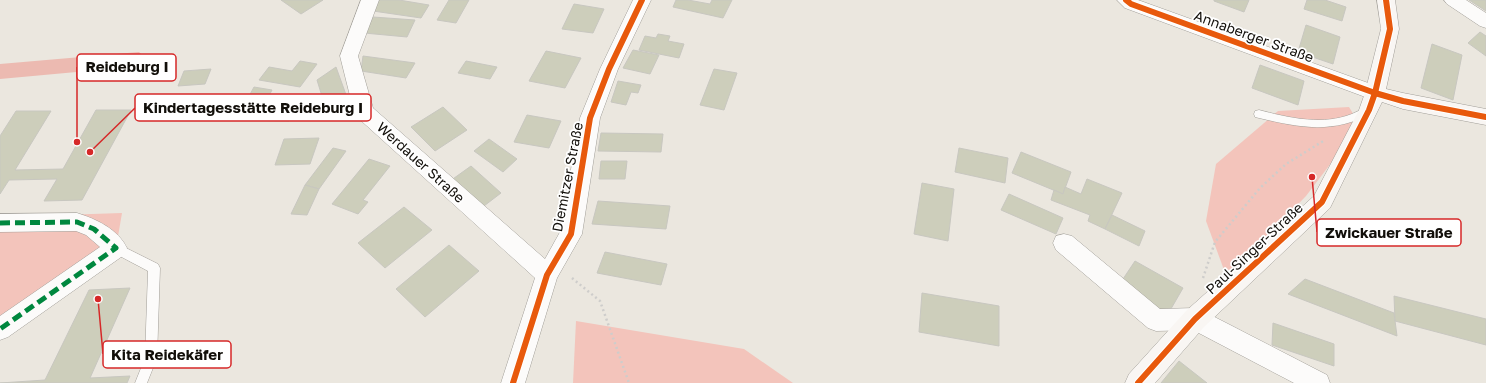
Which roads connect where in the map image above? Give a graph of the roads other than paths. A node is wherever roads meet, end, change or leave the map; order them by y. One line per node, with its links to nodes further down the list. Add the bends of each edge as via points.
1 (370, 0): 13 (street, Werdauer Straße, via 349,56 364,112)
2 (642, 0): 13 (street, Diemitzer Straße, via 609,69 590,118 571,234)
3 (1126, 0): 7 (street, Annaberger Straße)
4 (1386, 0): 7 (street, Paul-Singer-Straße, via 1390,29)
5 (1453, 0): 6 (street)
6 (1486, 22)
7 (1372, 102): 8 (lane, via 1344,120 1328,123 1296,123); 9 (street, via 1403,101); 14 (street, Paul-Singer-Straße, via 1322,202)
8 (1259, 114)
9 (1486, 117)
10 (0, 223): 12 (street, via 77,222 94,229)
11 (1064, 243): 14 (street, via 1156,320)
12 (116, 248): 15 (street); 16 (lane, via 154,268 151,358)
13 (547, 275): 17 (street, Diemitzer Straße)
14 (1195, 319): 18 (street, Paul-Singer-Straße); 19 (street)
15 (0, 329)
16 (141, 383)
17 (513, 383)
18 (1138, 383)
19 (1318, 383)

